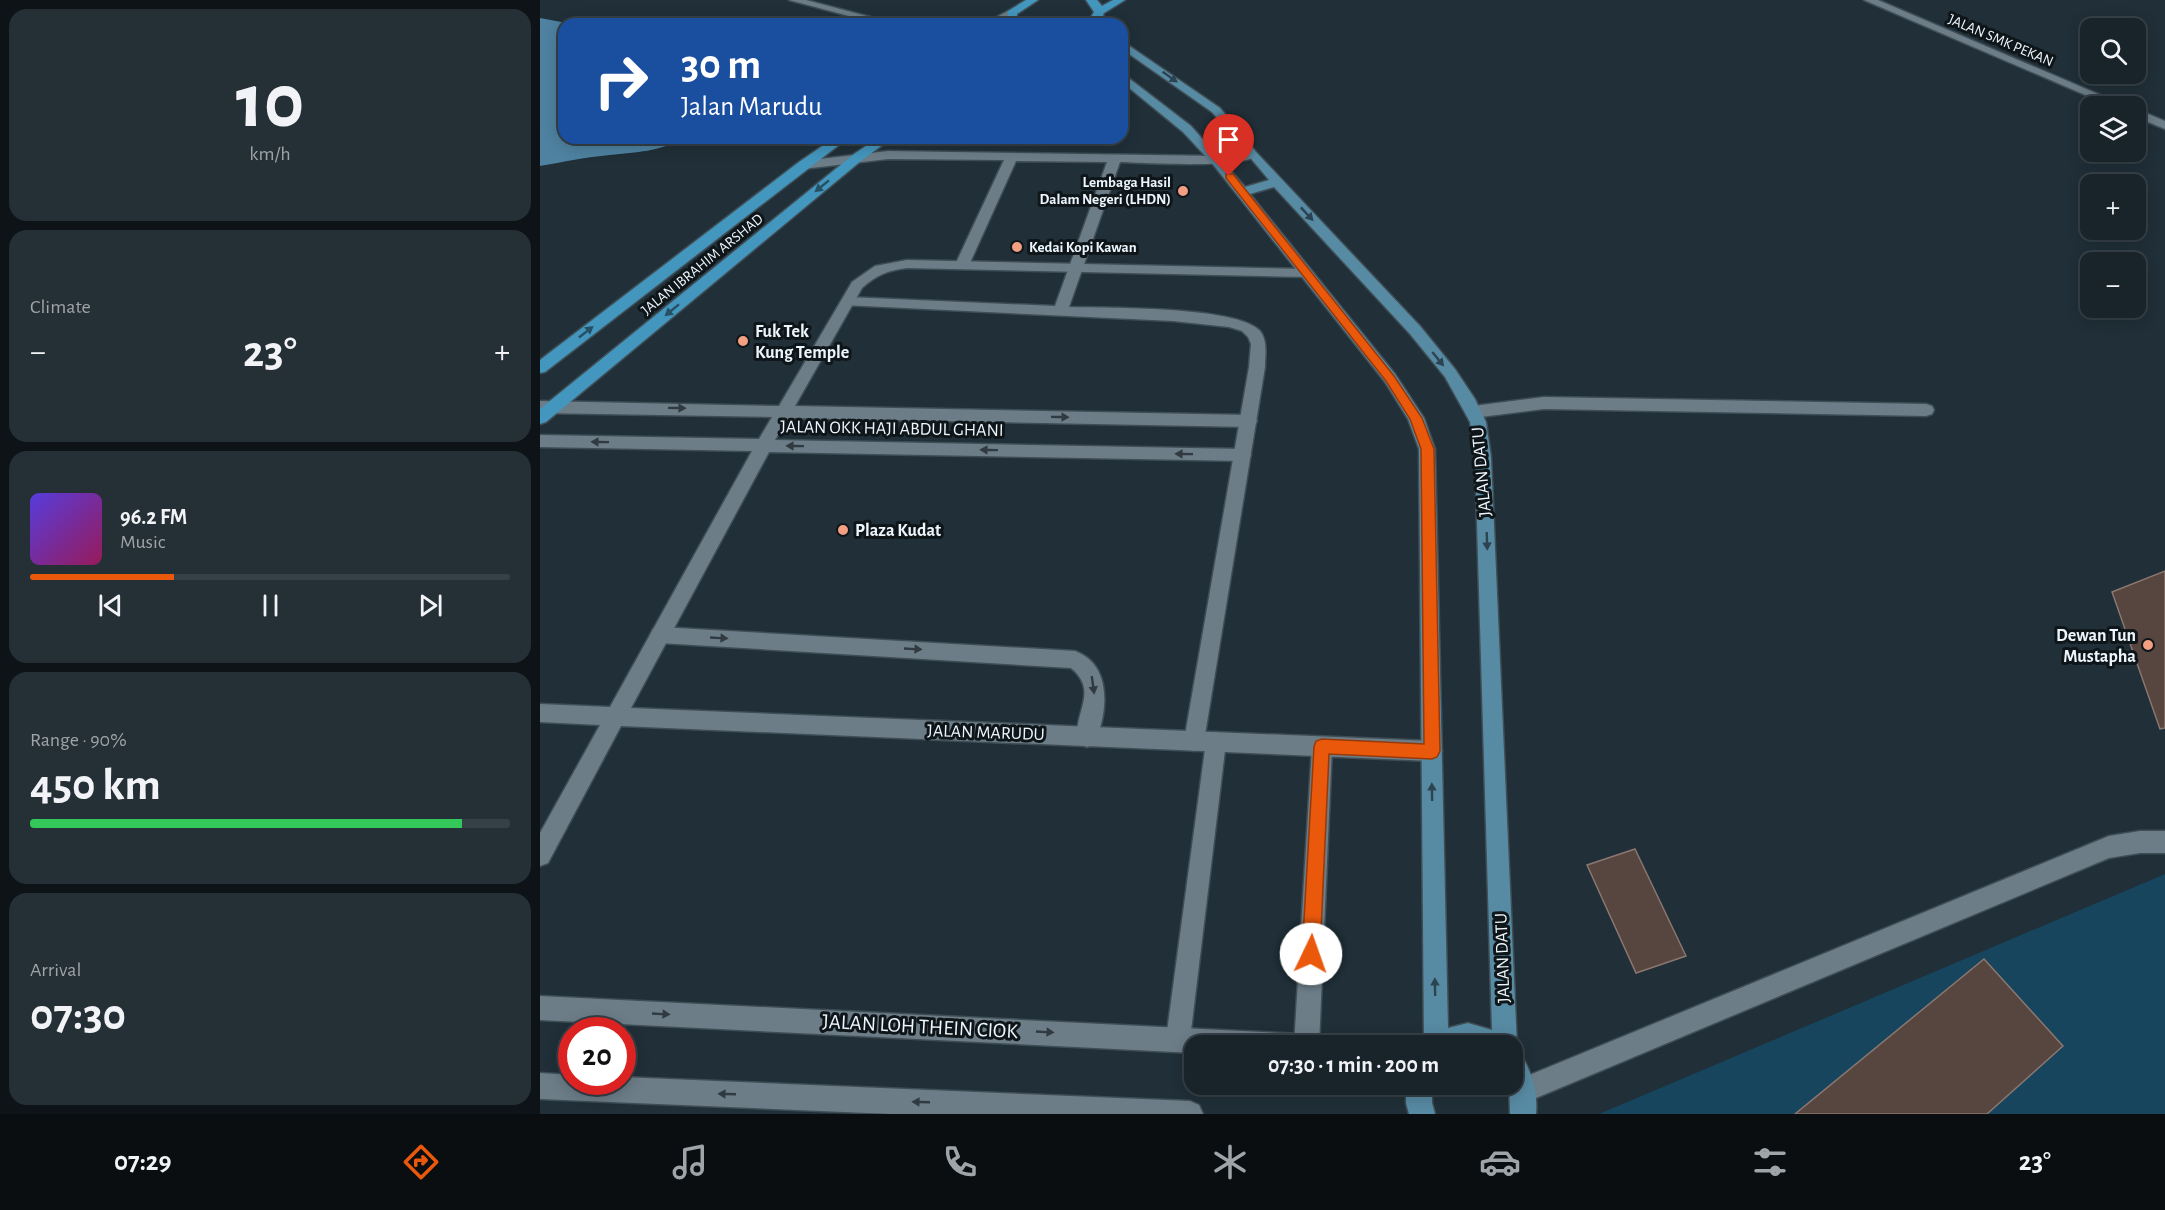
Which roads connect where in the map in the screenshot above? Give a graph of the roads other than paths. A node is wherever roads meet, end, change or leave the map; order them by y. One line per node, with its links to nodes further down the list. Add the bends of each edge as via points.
1 (794, 0): 6 (street)
2 (1091, 0): 8 (main road)
3 (1120, 0): 9 (main road)
4 (1869, 0): 12 (street, JALAN SMK PEKAN)
5 (1029, 1): 7 (main road)
6 (868, 18)
7 (1012, 18)
8 (1099, 18)
9 (1100, 18)
10 (1128, 48): 17 (main road, JALAN DATU, one-way to 17, via 1216,110)
11 (1128, 81): 21 (main road, via 1187,129)
12 (2096, 96)
13 (2146, 117): 14 (street)
14 (2165, 125)
15 (833, 144): 22 (main road, JALAN IBRAHIM ARSHAD)
16 (877, 144): 18 (main road, JALAN IBRAHIM ARSHAD)
17 (1252, 155): 21 (street); 23 (main road, JALAN DATU)
18 (858, 157): 19 (street); 22 (street); 31 (main road, JALAN IBRAHIM ARSHAD, one-way to 31)
19 (1012, 157): 20 (street); 25 (street)
20 (1115, 158): 21 (street); 26 (street)
21 (1216, 160): 24 (main road)
22 (803, 165): 30 (main road, JALAN IBRAHIM ARSHAD, one-way to 22)
23 (1277, 182): 24 (main road); 34 (main road, JALAN DATU, one-way to 34, via 1415,330 1450,373)
24 (1242, 192): 27 (main road)
25 (962, 265): 26 (street); 28 (street, via 907,264 882,268 864,278)
26 (1076, 268): 27 (street); 29 (street)
27 (1307, 273): 46 (main road, via 1390,378 1416,418 1427,449)
28 (848, 302): 29 (street); 33 (street)
29 (1059, 312): 36 (street, via 1173,316 1231,321 1247,328 1256,335 1258,344)
30 (540, 368)
31 (548, 406): 33 (street, JALAN OKK HAJI ABDUL GHANI, one-way to 33); 35 (main road, JALAN IBRAHIM ARSHAD)
32 (1926, 410): 34 (street, via 1545,403)
33 (784, 411): 36 (street, JALAN OKK HAJI ABDUL GHANI, one-way to 36); 38 (street)
34 (1473, 412): 52 (main road, JALAN DATU, one-way to 52, via 1484,456)
35 (540, 418)
36 (1249, 421): 39 (street)
37 (540, 441): 38 (street, JALAN OKK HAJI ABDUL GHANI, one-way to 37)
38 (764, 445): 39 (street, JALAN OKK HAJI ABDUL GHANI, one-way to 38); 40 (street)
39 (1243, 455): 44 (street)
40 (660, 635): 42 (street); 43 (street, one-way to 43, via 1075,660 1093,677 1095,689)
41 (540, 713): 42 (street, JALAN MARUDU)
42 (616, 717): 43 (street, JALAN MARUDU); 48 (street)
43 (1086, 737): 44 (street, JALAN MARUDU)
44 (1205, 742): 45 (street, JALAN MARUDU); 53 (street)
45 (1322, 747): 46 (street, JALAN MARUDU); 50 (street)
46 (1432, 751): 51 (main road, one-way to 46)
47 (2165, 842): 57 (street, via 2109,847)
48 (540, 855)
49 (540, 1008): 53 (street, JALAN LOH THEIN CIOK, one-way to 53)
50 (1307, 1035)
51 (1437, 1035)
52 (1505, 1035)
53 (1178, 1039): 54 (street, JALAN LOH THEIN CIOK)
54 (1184, 1039)
55 (540, 1086): 58 (street, one-way to 55)
56 (1419, 1095): 59 (main road)
57 (1523, 1102)
58 (1190, 1114)
59 (1422, 1114)

